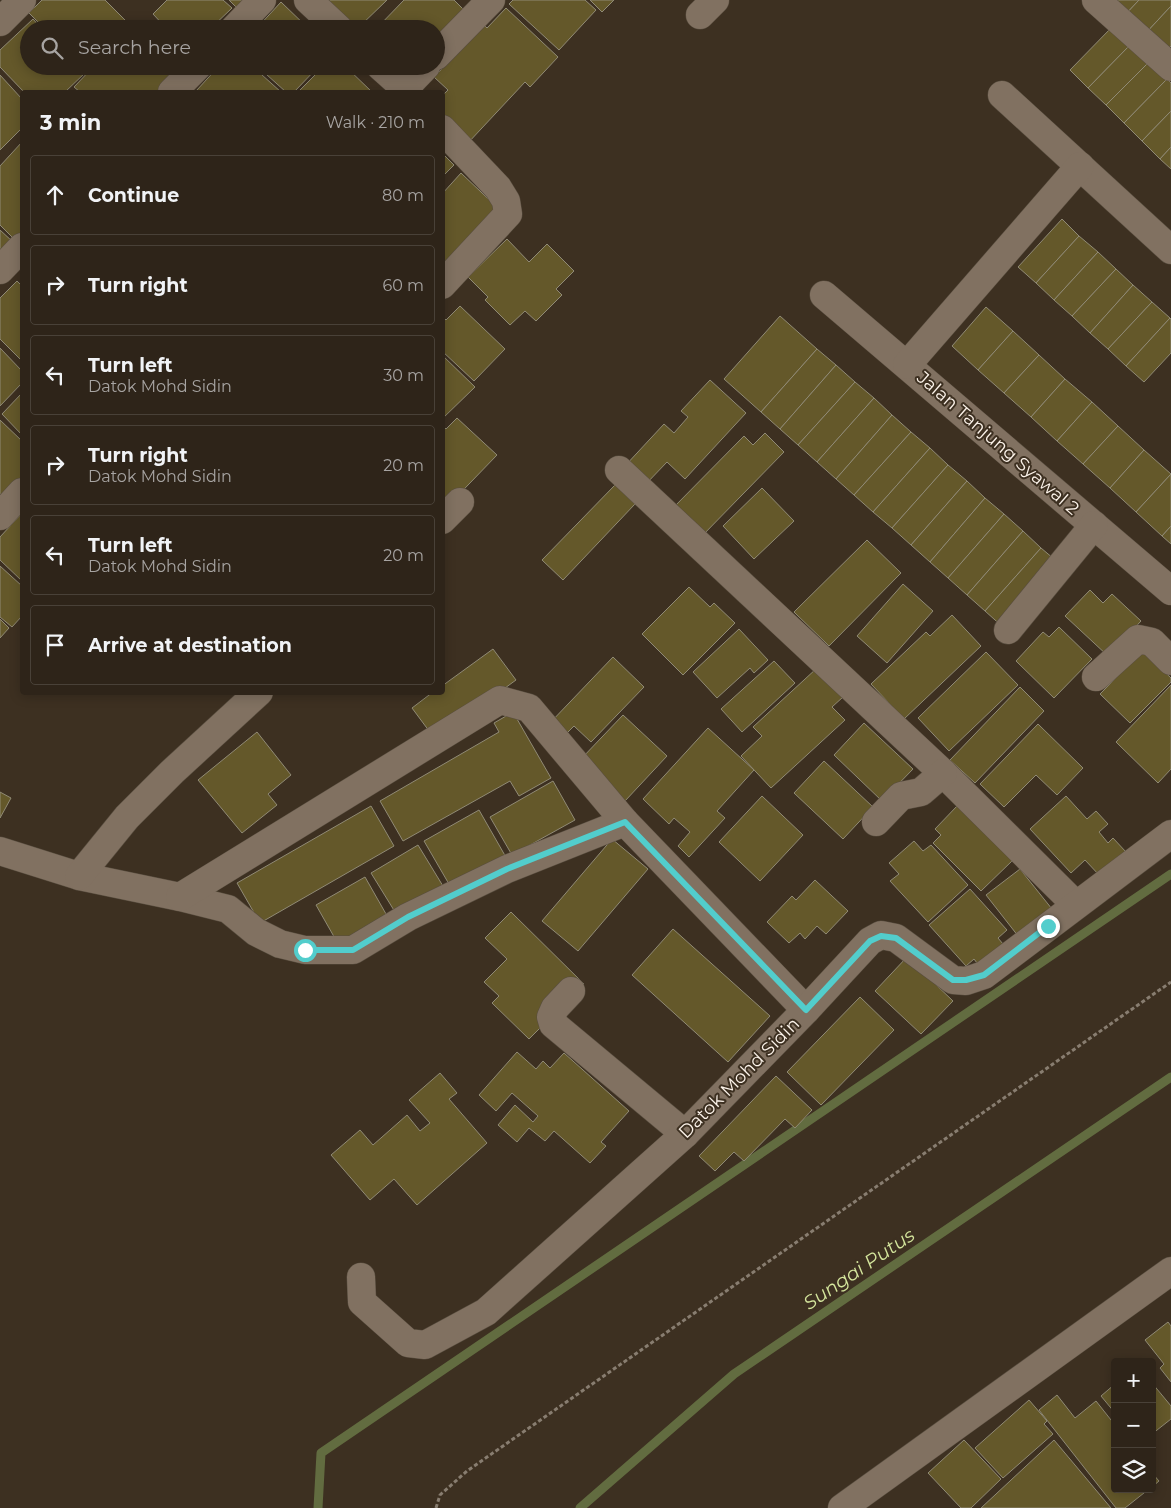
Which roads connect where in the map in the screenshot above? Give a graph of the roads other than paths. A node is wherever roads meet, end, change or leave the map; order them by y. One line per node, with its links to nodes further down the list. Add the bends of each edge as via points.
1 (22, 0): 8 (street)
2 (262, 0): 6 (street)
3 (308, 0): 7 (street)
4 (491, 0): 9 (street)
5 (1096, 0): 10 (street)
6 (243, 20)
7 (330, 20)
8 (0, 22)
9 (445, 47)
10 (1171, 67)
11 (189, 75): 14 (street)
12 (389, 75): 15 (street)
13 (418, 75): 16 (street)
14 (174, 90)
15 (404, 90)
16 (406, 90)
17 (1002, 95): 19 (street)
18 (445, 132): 23 (street, via 498,188 508,214)
19 (1080, 166): 21 (street); 25 (street)
20 (20, 249): 22 (street)
21 (1171, 250)
22 (0, 270)
23 (445, 282)
24 (824, 295): 25 (street, Jalan Tanjung Syawal 2)
25 (907, 365): 29 (street, Jalan Tanjung Syawal 2)
26 (619, 470): 35 (street)
27 (20, 494): 28 (street)
28 (0, 516)
29 (1094, 525): 30 (street, Jalan Tanjung Syawal 2); 31 (street)
30 (1171, 591)
31 (1008, 630)
32 (1171, 661): 33 (street, via 1152,642 1138,639)
33 (1096, 677)
34 (256, 695): 40 (street, via 127,817)
35 (943, 772): 37 (street, via 921,792 901,796); 42 (street)
36 (625, 822): 41 (street, via 507,869 408,917 353,950 305,950 280,944 256,932 228,909); 41 (street, via 529,708 500,700); 44 (street)
37 (876, 822)
38 (1171, 834): 42 (street, Datok Mohd Sidin)
39 (0, 851): 40 (street)
40 (79, 876): 41 (street)
41 (180, 896)
42 (1076, 905): 44 (street, Datok Mohd Sidin, via 984,975 966,980 953,980 896,938 881,936 870,941)
43 (571, 991): 45 (street, via 555,1008 551,1017 553,1024)
44 (806, 1010): 45 (street, Datok Mohd Sidin)
45 (685, 1134): 47 (street, Datok Mohd Sidin, via 486,1312 425,1345 408,1343 362,1302)
46 (1170, 1272): 48 (street)
47 (362, 1277)
48 (842, 1508)

